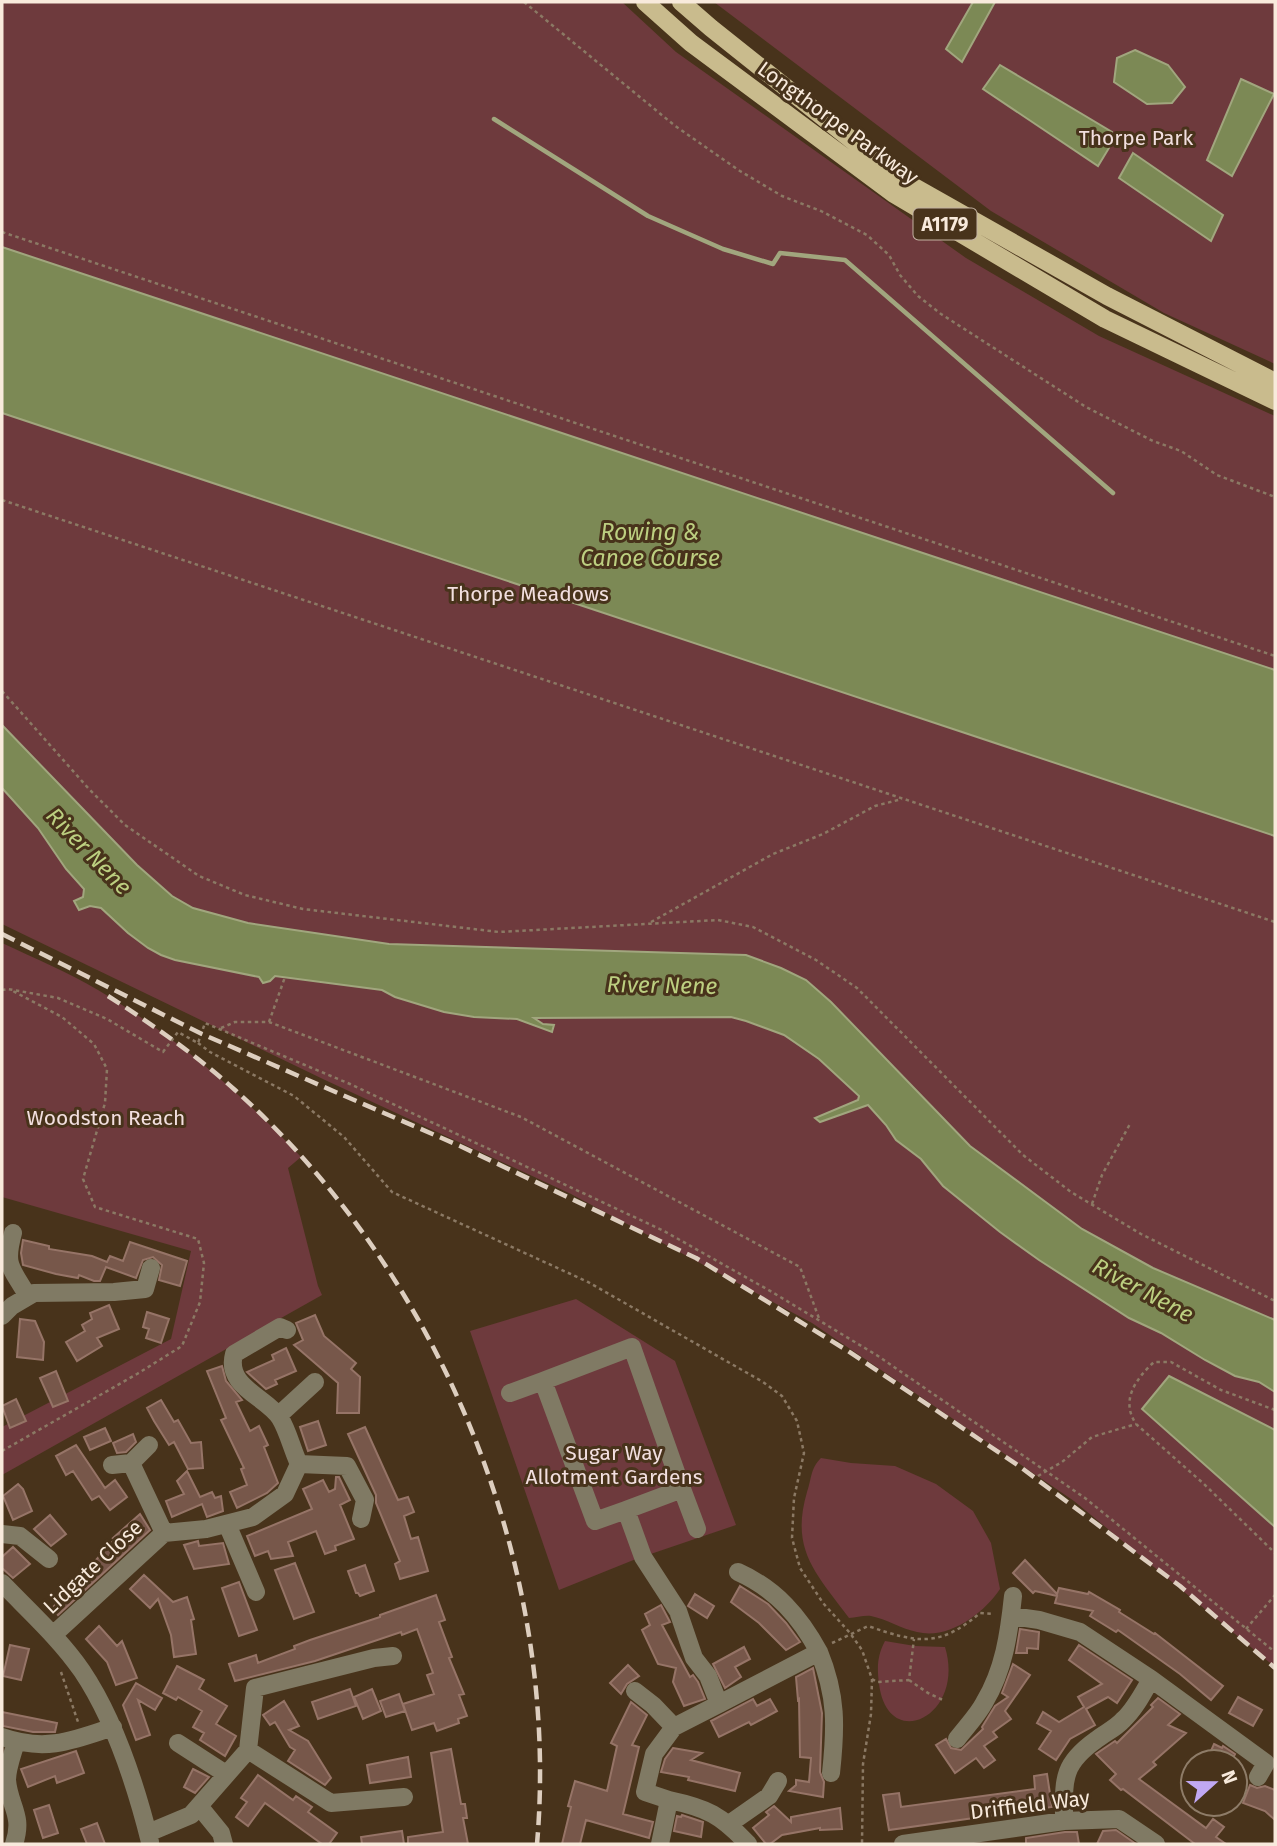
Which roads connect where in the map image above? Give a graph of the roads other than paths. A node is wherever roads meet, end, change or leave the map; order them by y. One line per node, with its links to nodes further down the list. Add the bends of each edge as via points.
1 (645, 2): 4 (main road, Longthorpe Parkway / A1179, via 691,43 894,194 1105,318)
2 (681, 2): 3 (main road, Longthorpe Parkway / A1179, via 902,180 1107,296)
3 (1275, 382)
4 (1275, 401)
5 (13, 1233): 7 (street, via 7,1257)
6 (151, 1268): 7 (street, via 145,1289)
7 (27, 1295): 8 (street)
8 (2, 1317)
9 (287, 1330): 13 (street, via 271,1331 234,1354 232,1360 246,1389)
10 (315, 1381): 13 (street)
11 (543, 1381): 12 (street); 18 (street, via 632,1347); 19 (street, via 595,1521)
12 (510, 1393)
13 (279, 1415): 16 (street)
14 (149, 1445): 15 (street)
15 (131, 1463): 17 (street); 23 (street, Lidgate Close)
16 (299, 1464): 20 (street, via 347,1466 365,1500); 21 (street, Lidgate Close, via 285,1494 253,1517)
17 (112, 1465)
18 (682, 1489): 19 (street); 22 (street)
19 (626, 1510): 36 (street, via 643,1556 678,1611 694,1658 708,1676)
20 (361, 1519)
21 (227, 1524): 23 (street, Lidgate Close); 28 (street)
22 (697, 1529)
23 (164, 1533): 31 (street, Lidgate Close)
24 (2, 1534): 25 (street, via 20,1536)
25 (49, 1559)
26 (738, 1572): 32 (street, via 761,1582 783,1602 806,1628)
27 (2, 1583): 31 (street)
28 (256, 1592)
29 (1013, 1596): 30 (street)
30 (1011, 1616): 34 (street, via 1080,1632); 40 (street, via 998,1677)
31 (53, 1635): 37 (street, via 82,1672)
32 (819, 1653): 36 (street); 44 (street, via 835,1704)
33 (393, 1656): 42 (street, via 255,1688)
34 (1151, 1679): 43 (street); 50 (street, via 1123,1720 1076,1754 1064,1786)
35 (635, 1691): 38 (street)
36 (719, 1704): 38 (street)
37 (113, 1727): 39 (street, via 51,1745); 52 (street)
38 (674, 1727): 48 (street, via 654,1754 645,1793)
39 (9, 1739): 53 (street, via 7,1777 18,1815)
40 (957, 1739)
41 (178, 1743): 45 (street)
42 (248, 1749): 45 (street); 47 (street, via 331,1803)
43 (1267, 1770)
44 (831, 1773)
45 (226, 1774): 49 (street)
46 (778, 1781): 51 (street, via 769,1796)
47 (404, 1797)
48 (669, 1800): 51 (street, via 701,1807); 55 (street)
49 (199, 1806): 52 (street); 54 (street, via 221,1833)
50 (1064, 1821): 57 (street, Driffield Way); 58 (street, Driffield Way, via 1119,1819)
51 (729, 1824): 56 (street)
52 (149, 1839)
53 (14, 1844)
54 (224, 1844)
55 (660, 1844)
56 (748, 1844)
57 (903, 1844)
58 (1156, 1844)

